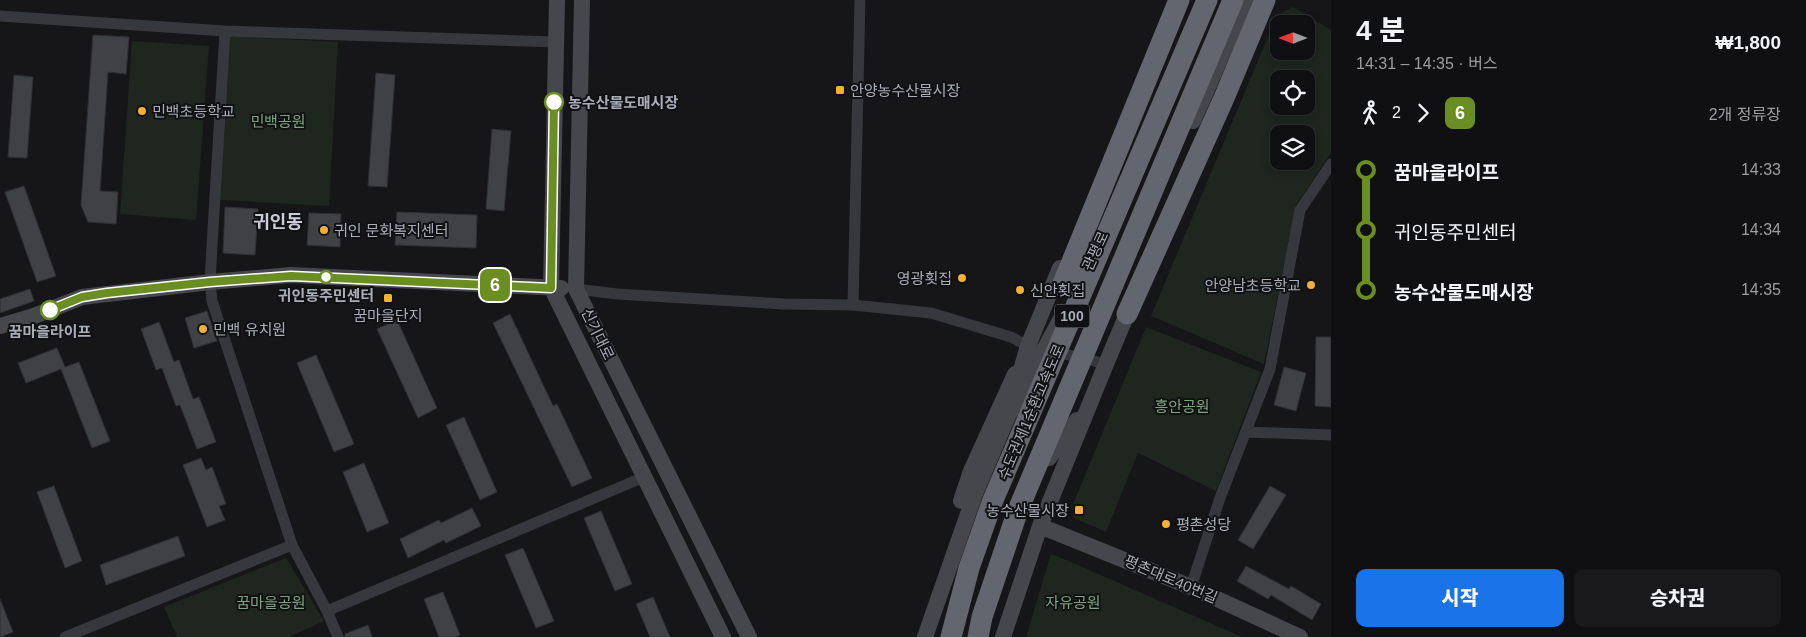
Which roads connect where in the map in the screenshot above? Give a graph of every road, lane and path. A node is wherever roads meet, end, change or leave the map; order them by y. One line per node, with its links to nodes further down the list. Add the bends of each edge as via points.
1 (557, 0): 14 (street, 신기대로)
2 (582, 0): 19 (street, 신기대로)
3 (860, 0): 20 (street)
4 (1172, 0): 23 (street)
5 (1179, 0): 17 (highway)
6 (1200, 0): 23 (street, 관평로, via 1093,259)
7 (1207, 0): 40 (highway, 수도권제1순환고속도로 / 100, via 993,500 968,568)
8 (1233, 0): 41 (highway, 수도권제1순환고속도로 / 100, via 1018,510)
9 (1246, 0): 24 (street)
10 (1265, 0): 21 (highway)
11 (1271, 0): 21 (street, via 1151,276)
12 (0, 16): 13 (street)
13 (225, 31): 14 (street); 16 (street)
14 (556, 42): 18 (street, 신기대로)
15 (1331, 164): 27 (street, via 1300,210 1270,370)
16 (210, 282): 18 (street, via 291,276); 22 (street, via 82,297); 32 (street, via 212,301)
17 (1062, 286): 23 (street)
18 (551, 288): 19 (street); 30 (street, 신기대로)
19 (576, 289): 20 (street, via 784,304); 38 (street, 신기대로)
20 (853, 305): 23 (street, via 931,313 1011,337)
21 (1128, 314): 25 (street)
22 (0, 326)
23 (1036, 348): 24 (street); 39 (street, 관평로, via 976,491); 39 (street, via 971,472)
24 (1089, 360): 25 (street); 29 (street)
25 (1106, 364): 26 (street)
26 (1091, 400): 29 (street); 31 (street)
27 (1246, 432): 28 (street); 33 (street)
28 (1331, 435)
29 (1049, 458): 42 (street, via 1026,511)
30 (644, 476): 34 (street); 37 (street, 신기대로)
31 (1040, 526): 33 (street, 평촌대로40번길); 43 (street)
32 (292, 545): 34 (street); 35 (street)
33 (1191, 586): 44 (street, 평촌대로40번길)
34 (328, 611): 36 (street)
35 (66, 637)
36 (338, 637)
37 (723, 637)
38 (749, 637)
39 (925, 637)
40 (951, 637)
41 (978, 637)
42 (985, 637)
43 (1003, 637)
44 (1300, 637)

